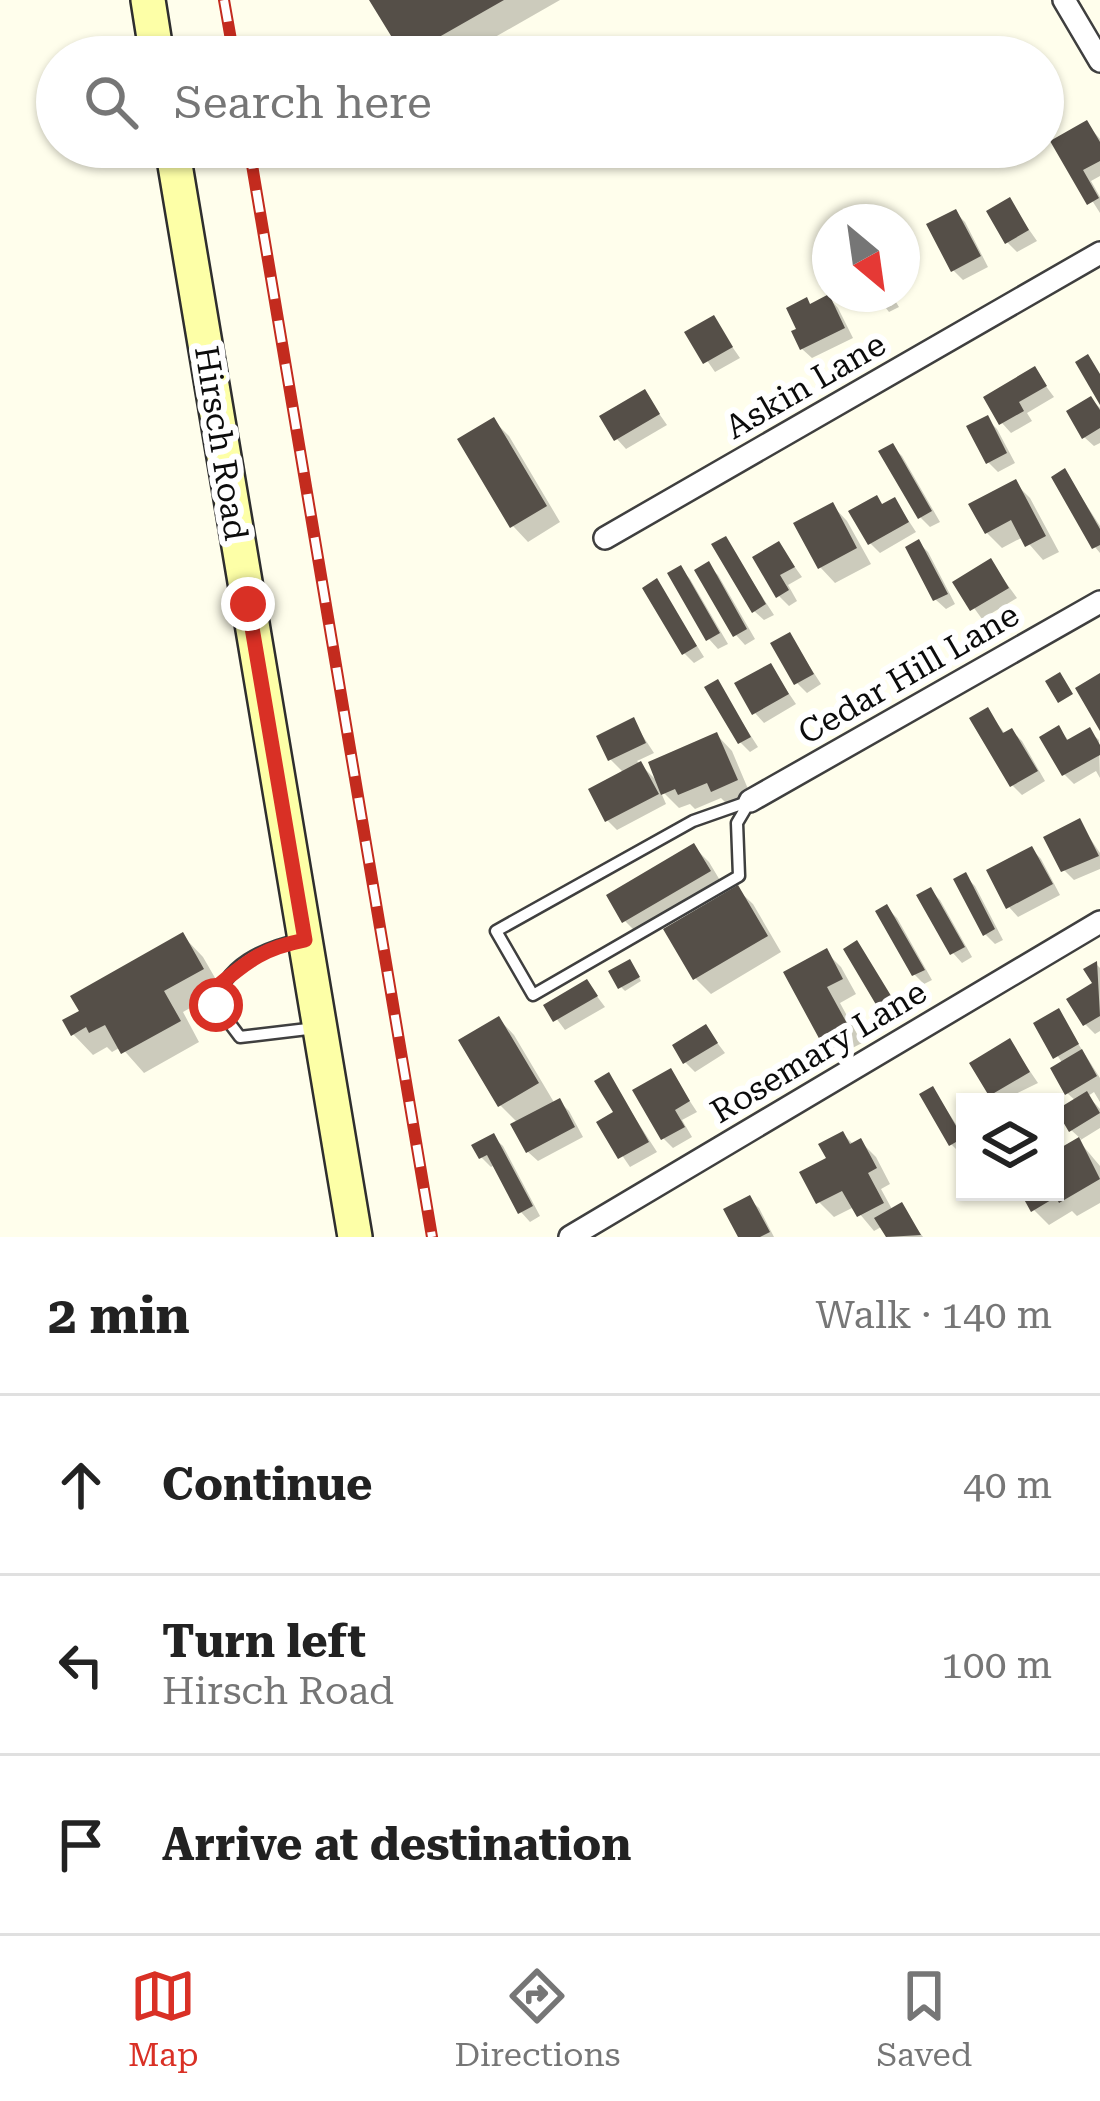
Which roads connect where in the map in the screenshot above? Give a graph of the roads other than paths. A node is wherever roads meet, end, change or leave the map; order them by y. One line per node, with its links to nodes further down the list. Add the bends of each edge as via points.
1 (148, 0): 3 (main road)
2 (1064, 0): 4 (street)
3 (154, 36)
4 (1100, 61)
5 (176, 168): 11 (main road, Hirsch Road)
6 (1100, 253): 7 (street, Askin Lane)
7 (605, 538)
8 (1100, 602): 9 (street, Cedar Hill Lane)
9 (749, 801): 9 (lane, via 693,821 496,931 533,995 739,876 737,823)
10 (1100, 922): 14 (street, Rosemary Lane)
11 (305, 940): 12 (main road, Hirsch Road); 12 (lane, via 270,946 249,960 219,985 216,1005 240,1037)
12 (320, 1027): 13 (main road, Hirsch Road)
13 (355, 1237)
14 (570, 1237)

